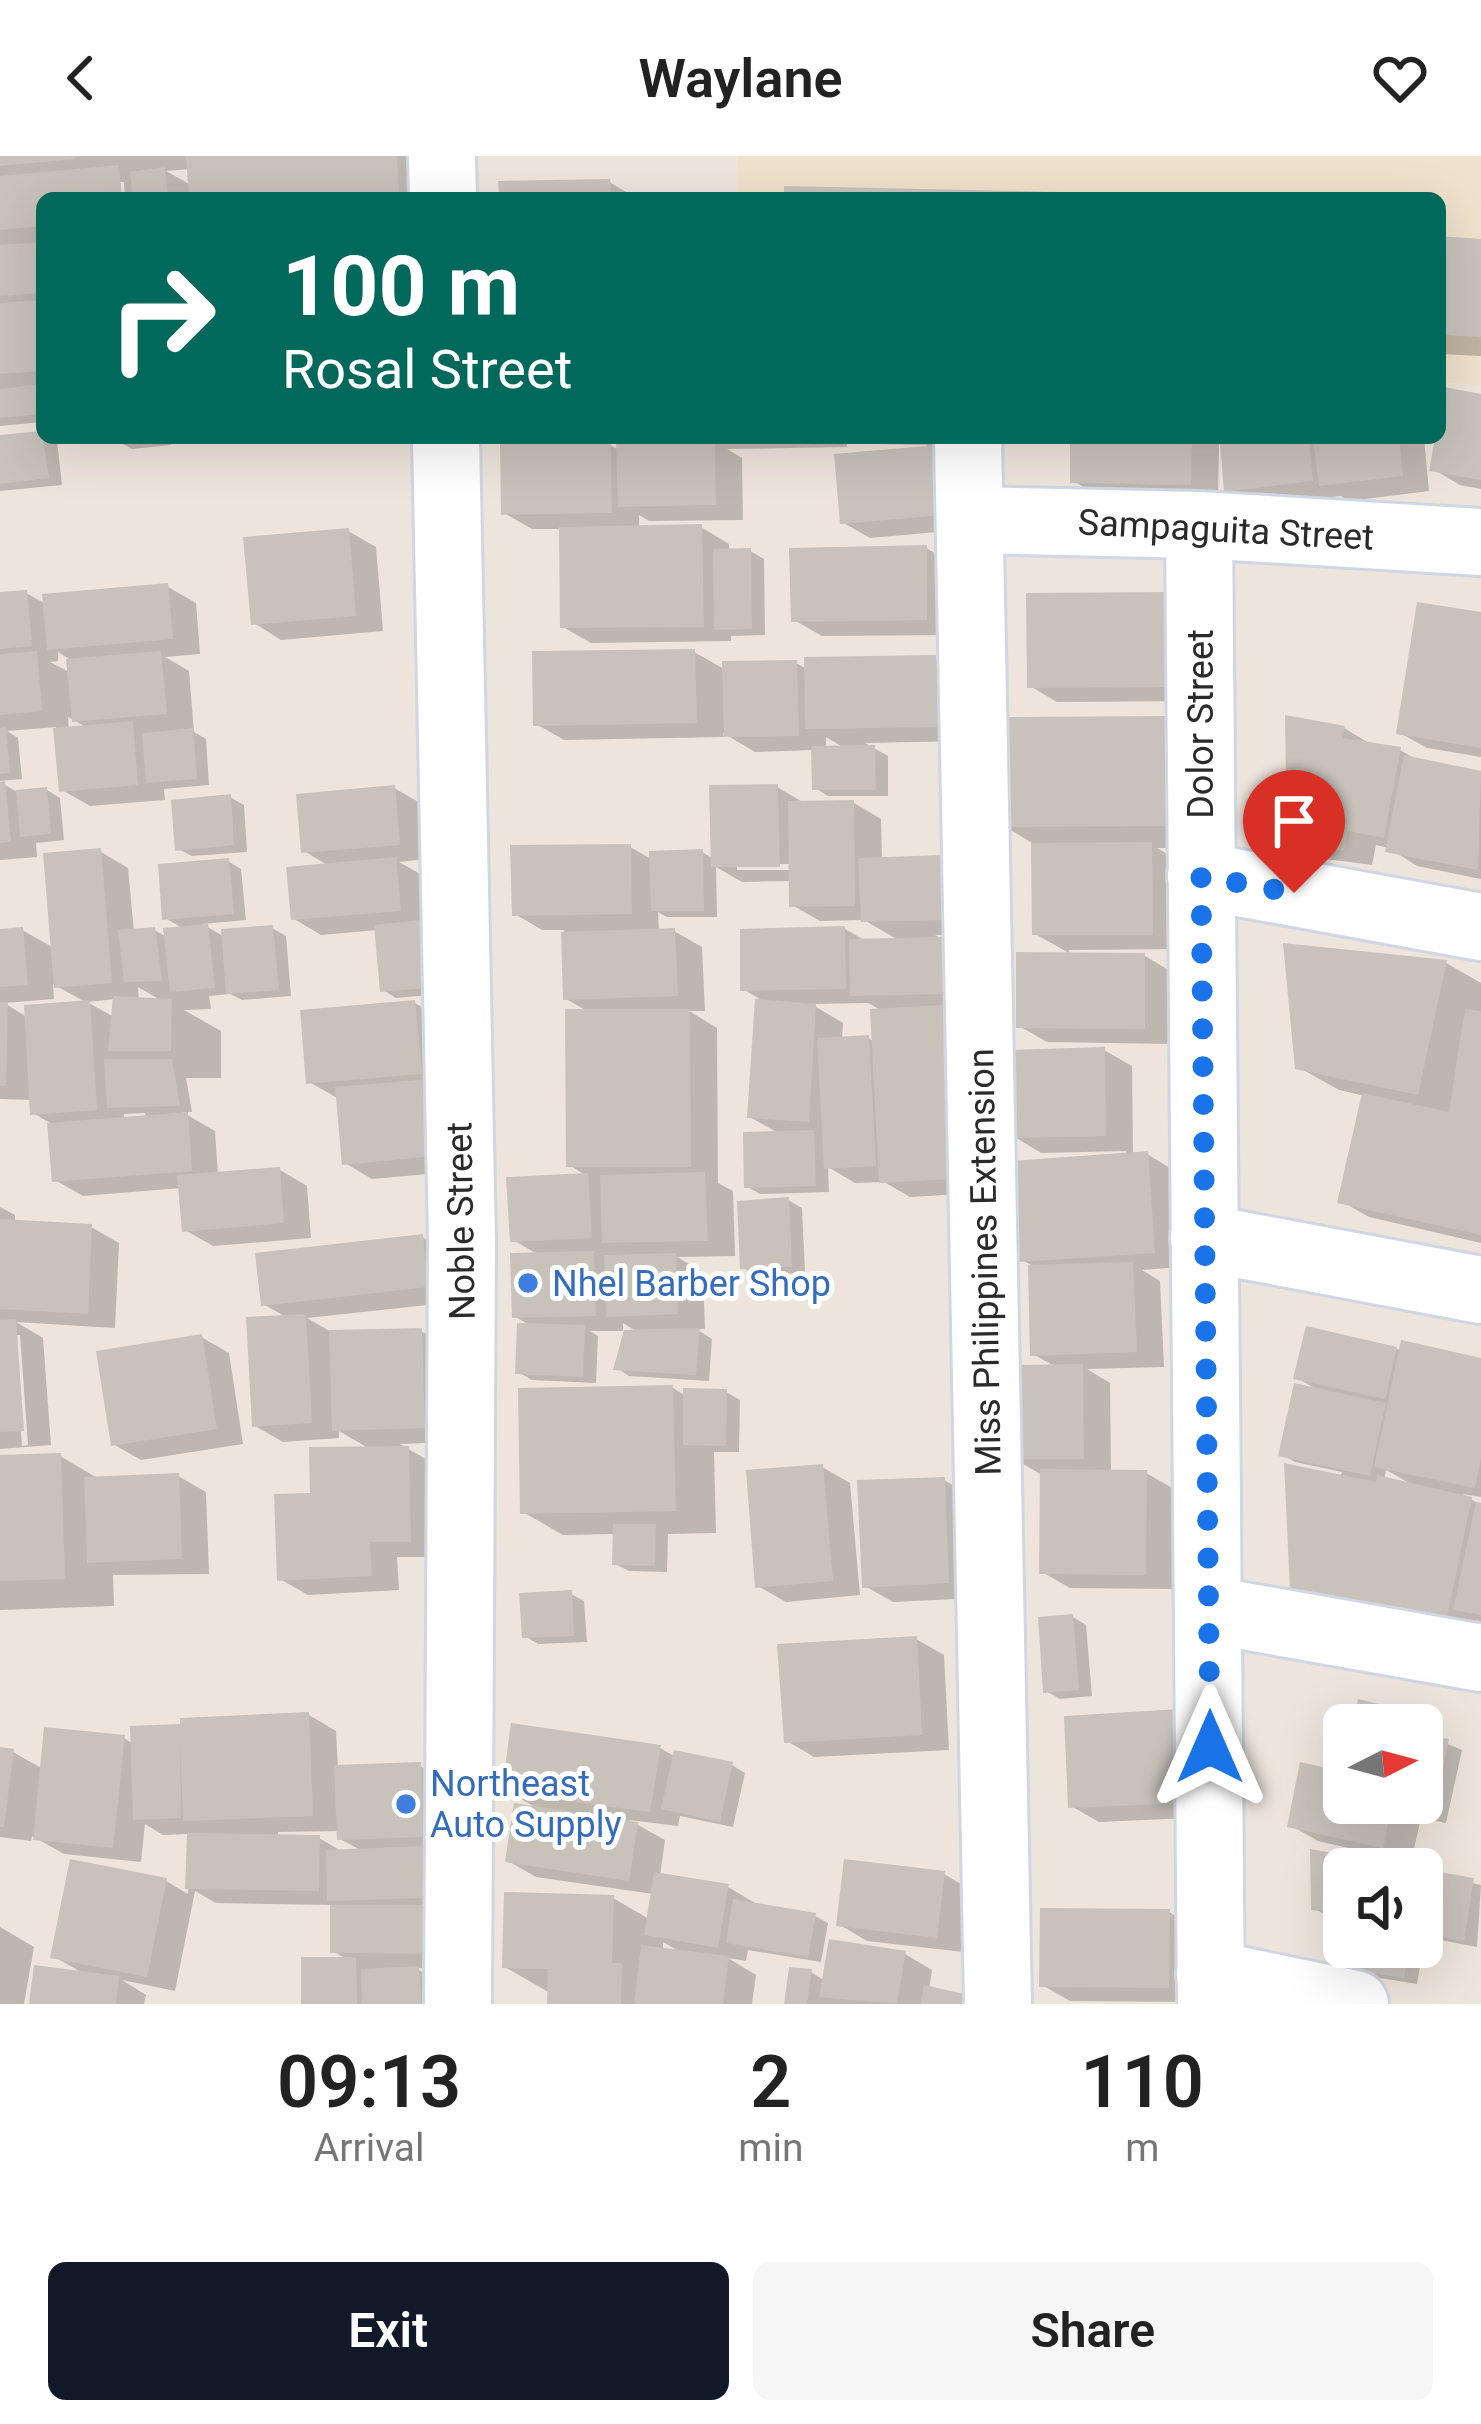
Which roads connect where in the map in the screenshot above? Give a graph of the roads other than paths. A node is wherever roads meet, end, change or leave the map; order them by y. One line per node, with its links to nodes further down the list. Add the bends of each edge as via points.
1 (442, 156): 2 (street)
2 (442, 192)
3 (446, 444): 15 (street, Noble Street, via 462,1241)
4 (968, 444): 5 (street, Miss Philippines Extension)
5 (970, 520): 6 (street, Sampaguita Street); 16 (street, Miss Philippines Extension)
6 (1199, 524): 7 (street, Sampaguita Street); 8 (street, Dolor Street)
7 (1481, 542)
8 (1201, 876): 9 (street); 10 (street, Dolor Street)
9 (1481, 927)
10 (1204, 1238): 11 (street); 12 (street, Dolor Street)
11 (1481, 1290)
12 (1210, 1610): 13 (street); 14 (street, Dolor Street)
13 (1481, 1658)
14 (1210, 1989): 17 (street)
15 (458, 2004)
16 (998, 2004)
17 (1355, 2004)

